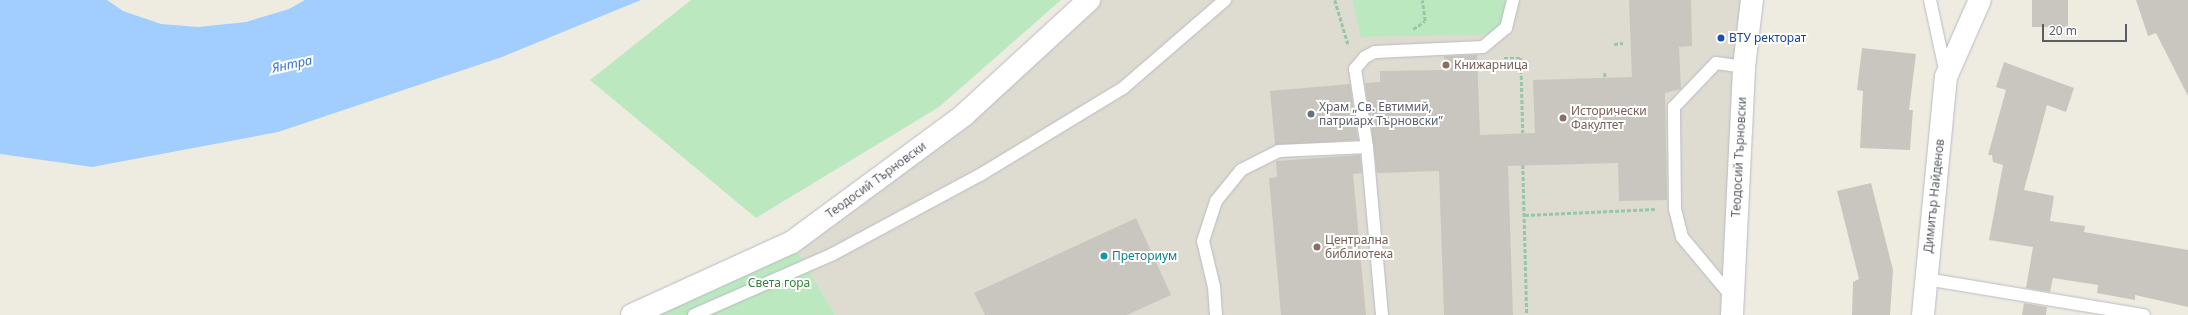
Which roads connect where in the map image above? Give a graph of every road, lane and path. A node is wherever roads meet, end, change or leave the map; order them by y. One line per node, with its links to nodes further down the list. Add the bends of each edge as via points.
1 (1089, 0): 24 (street, Теодосий Търновски, via 964,115 792,242)
2 (1225, 0): 25 (lane, via 1124,88 980,175 833,254)
3 (1335, 0): 12 (path)
4 (1513, 0): 12 (lane, via 1506,28 1483,47 1375,52 1365,57)
5 (1752, 0): 11 (street, Теодосий Търновски)
6 (1930, 0): 14 (lane, Димитър Найденов)
7 (1980, 0): 14 (street, Димитър Найденов)
8 (1624, 43): 9 (path)
9 (1614, 44)
10 (1521, 58): 16 (path)
11 (1744, 67): 19 (lane, via 1716,63 1674,107); 22 (street, Теодосий Търновски)
12 (1355, 69): 17 (lane)
13 (1606, 73): 15 (path)
14 (1946, 77): 21 (street, Димитър Найденов)
15 (1606, 78)
16 (1523, 133)
17 (1367, 147): 23 (lane, via 1279,151 1241,170 1216,201 1203,241 1214,287); 26 (lane)
18 (1523, 166): 20 (path)
19 (1675, 208): 20 (path); 22 (lane, via 1682,237)
20 (1525, 215): 27 (path)
21 (1926, 279): 28 (street, Димитър Найденов); 29 (lane)
22 (1732, 306)
23 (1215, 314)
24 (632, 315)
25 (694, 315)
26 (1382, 315)
27 (1527, 315)
28 (1923, 315)
29 (2144, 315)

